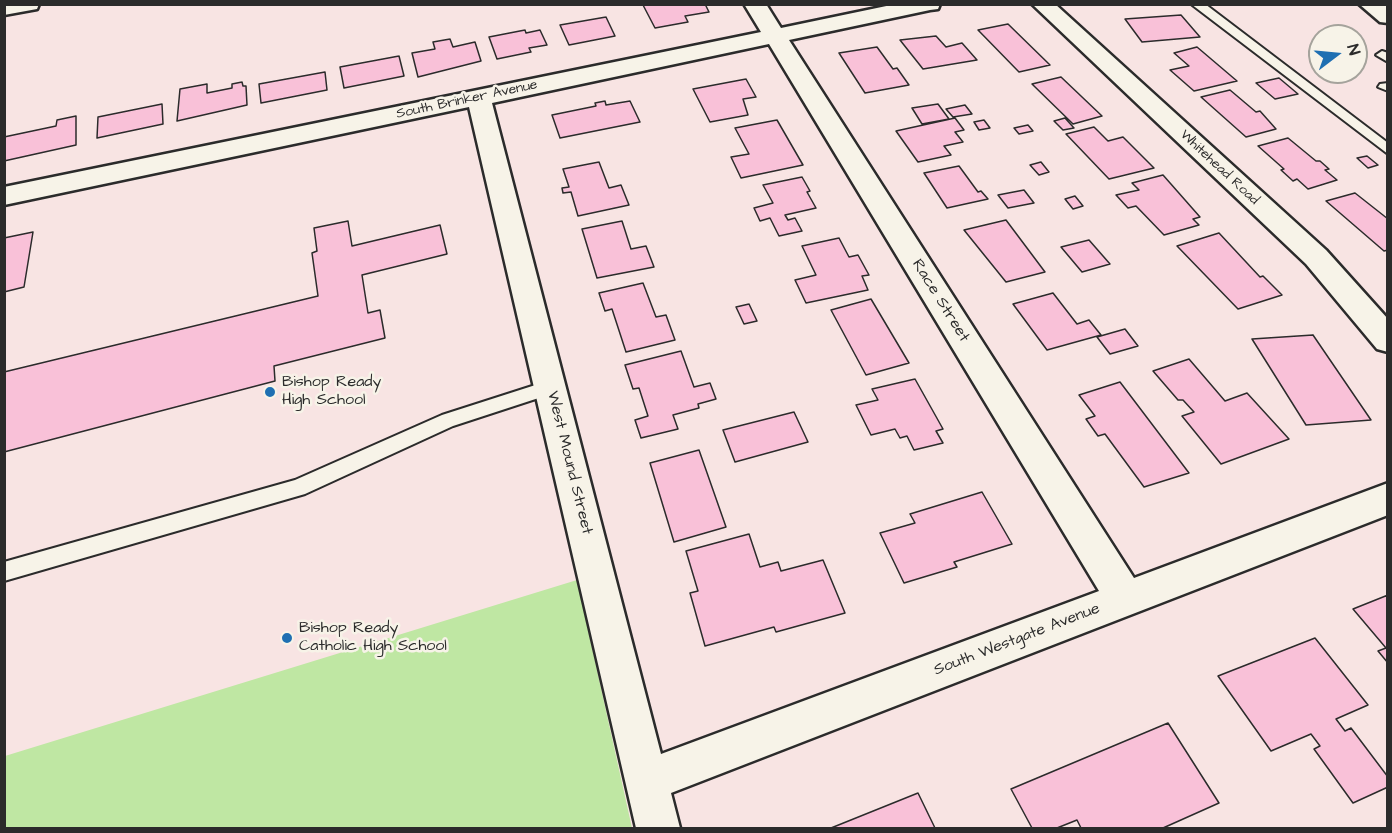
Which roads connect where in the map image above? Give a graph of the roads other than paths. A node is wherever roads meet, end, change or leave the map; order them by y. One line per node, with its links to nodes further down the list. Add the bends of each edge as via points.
1 (29, 4): 7 (street)
2 (755, 4): 9 (street, Race Street)
3 (930, 4): 9 (street, South Brinker Avenue)
4 (1042, 4): 13 (street, Whitehead Road, via 1316,257)
5 (1197, 4): 11 (lane)
6 (1369, 4): 8 (street)
7 (4, 9)
8 (1388, 17)
9 (775, 36): 10 (street, South Brinker Avenue); 17 (street, Race Street)
10 (479, 98): 12 (street, South Brinker Avenue); 14 (street, West Mound Street)
11 (1388, 150)
12 (4, 196)
13 (1388, 340)
14 (551, 387): 16 (lane, via 448,420 298,488); 18 (street, West Mound Street)
15 (1388, 499): 17 (street, South Westgate Avenue)
16 (4, 572)
17 (1125, 598): 18 (street, South Westgate Avenue)
18 (647, 781): 19 (street, West Mound Street)
19 (658, 828)

